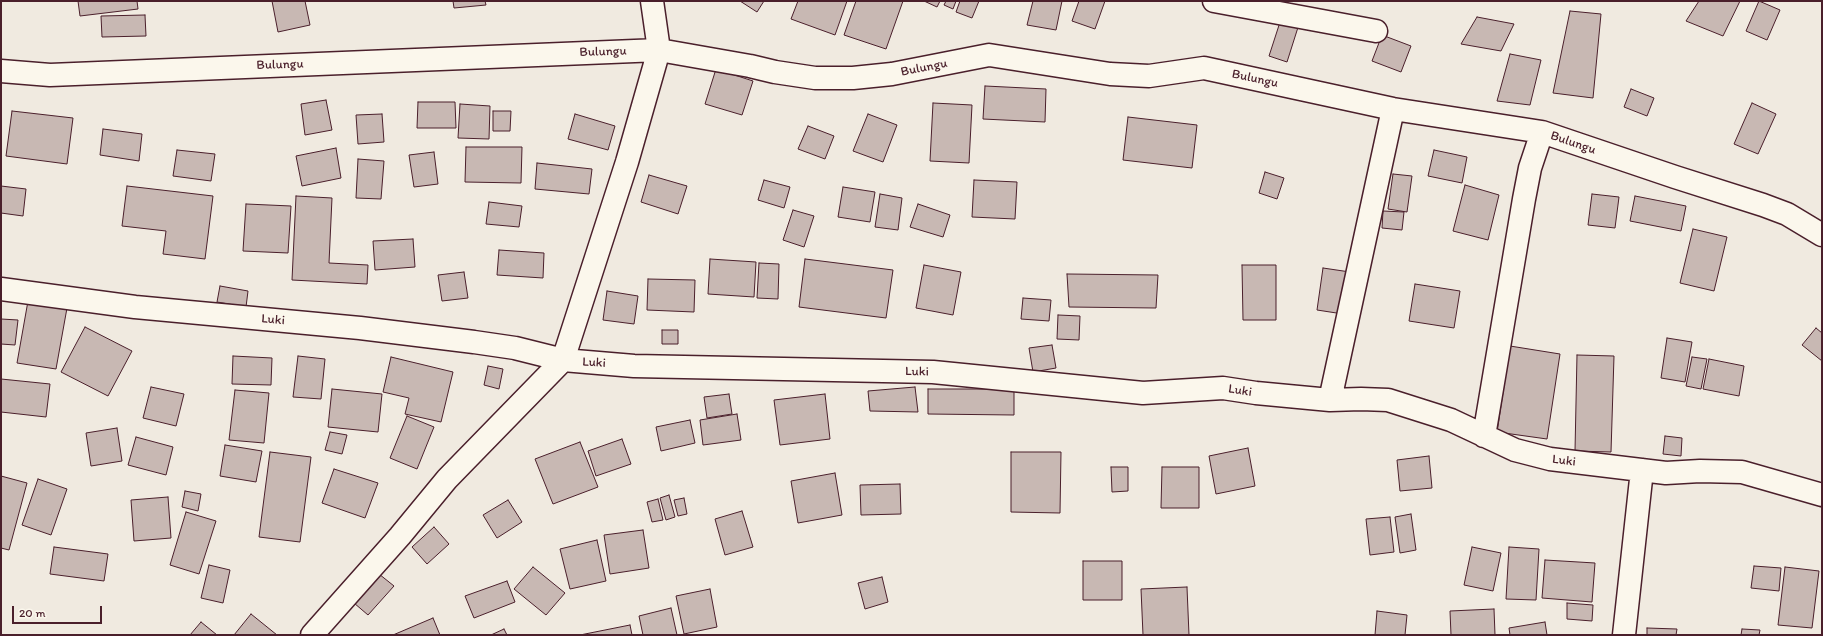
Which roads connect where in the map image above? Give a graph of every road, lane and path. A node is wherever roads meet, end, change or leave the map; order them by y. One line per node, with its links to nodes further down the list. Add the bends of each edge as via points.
1 (652, 1): 4 (street)
2 (1214, 1): 3 (street)
3 (1376, 31)
4 (658, 50): 5 (street, Bulungu, via 50,75); 6 (street, Bulungu, via 815,78 892,74 989,55 1110,74 1149,76 1204,68); 10 (street, via 627,162)
5 (1, 72)
6 (1393, 109): 7 (street, Bulungu); 11 (street)
7 (1542, 132): 8 (street, Bulungu, via 1763,205 1786,214); 12 (street, via 1530,168 1524,199)
8 (1822, 235)
9 (1, 289): 10 (street, Luki, via 135,307 360,328 474,342 515,348)
10 (563, 360): 11 (street, Luki, via 634,366 933,372 1143,393 1224,388); 15 (street, via 447,479)
11 (1330, 400): 12 (street, Luki, via 1388,400 1451,420)
12 (1484, 436): 13 (street, Luki, via 1515,450 1550,459)
13 (1642, 470): 14 (street, Luki, via 1666,473 1742,472); 16 (street)
14 (1822, 495)
15 (312, 635)
16 (1624, 635)

